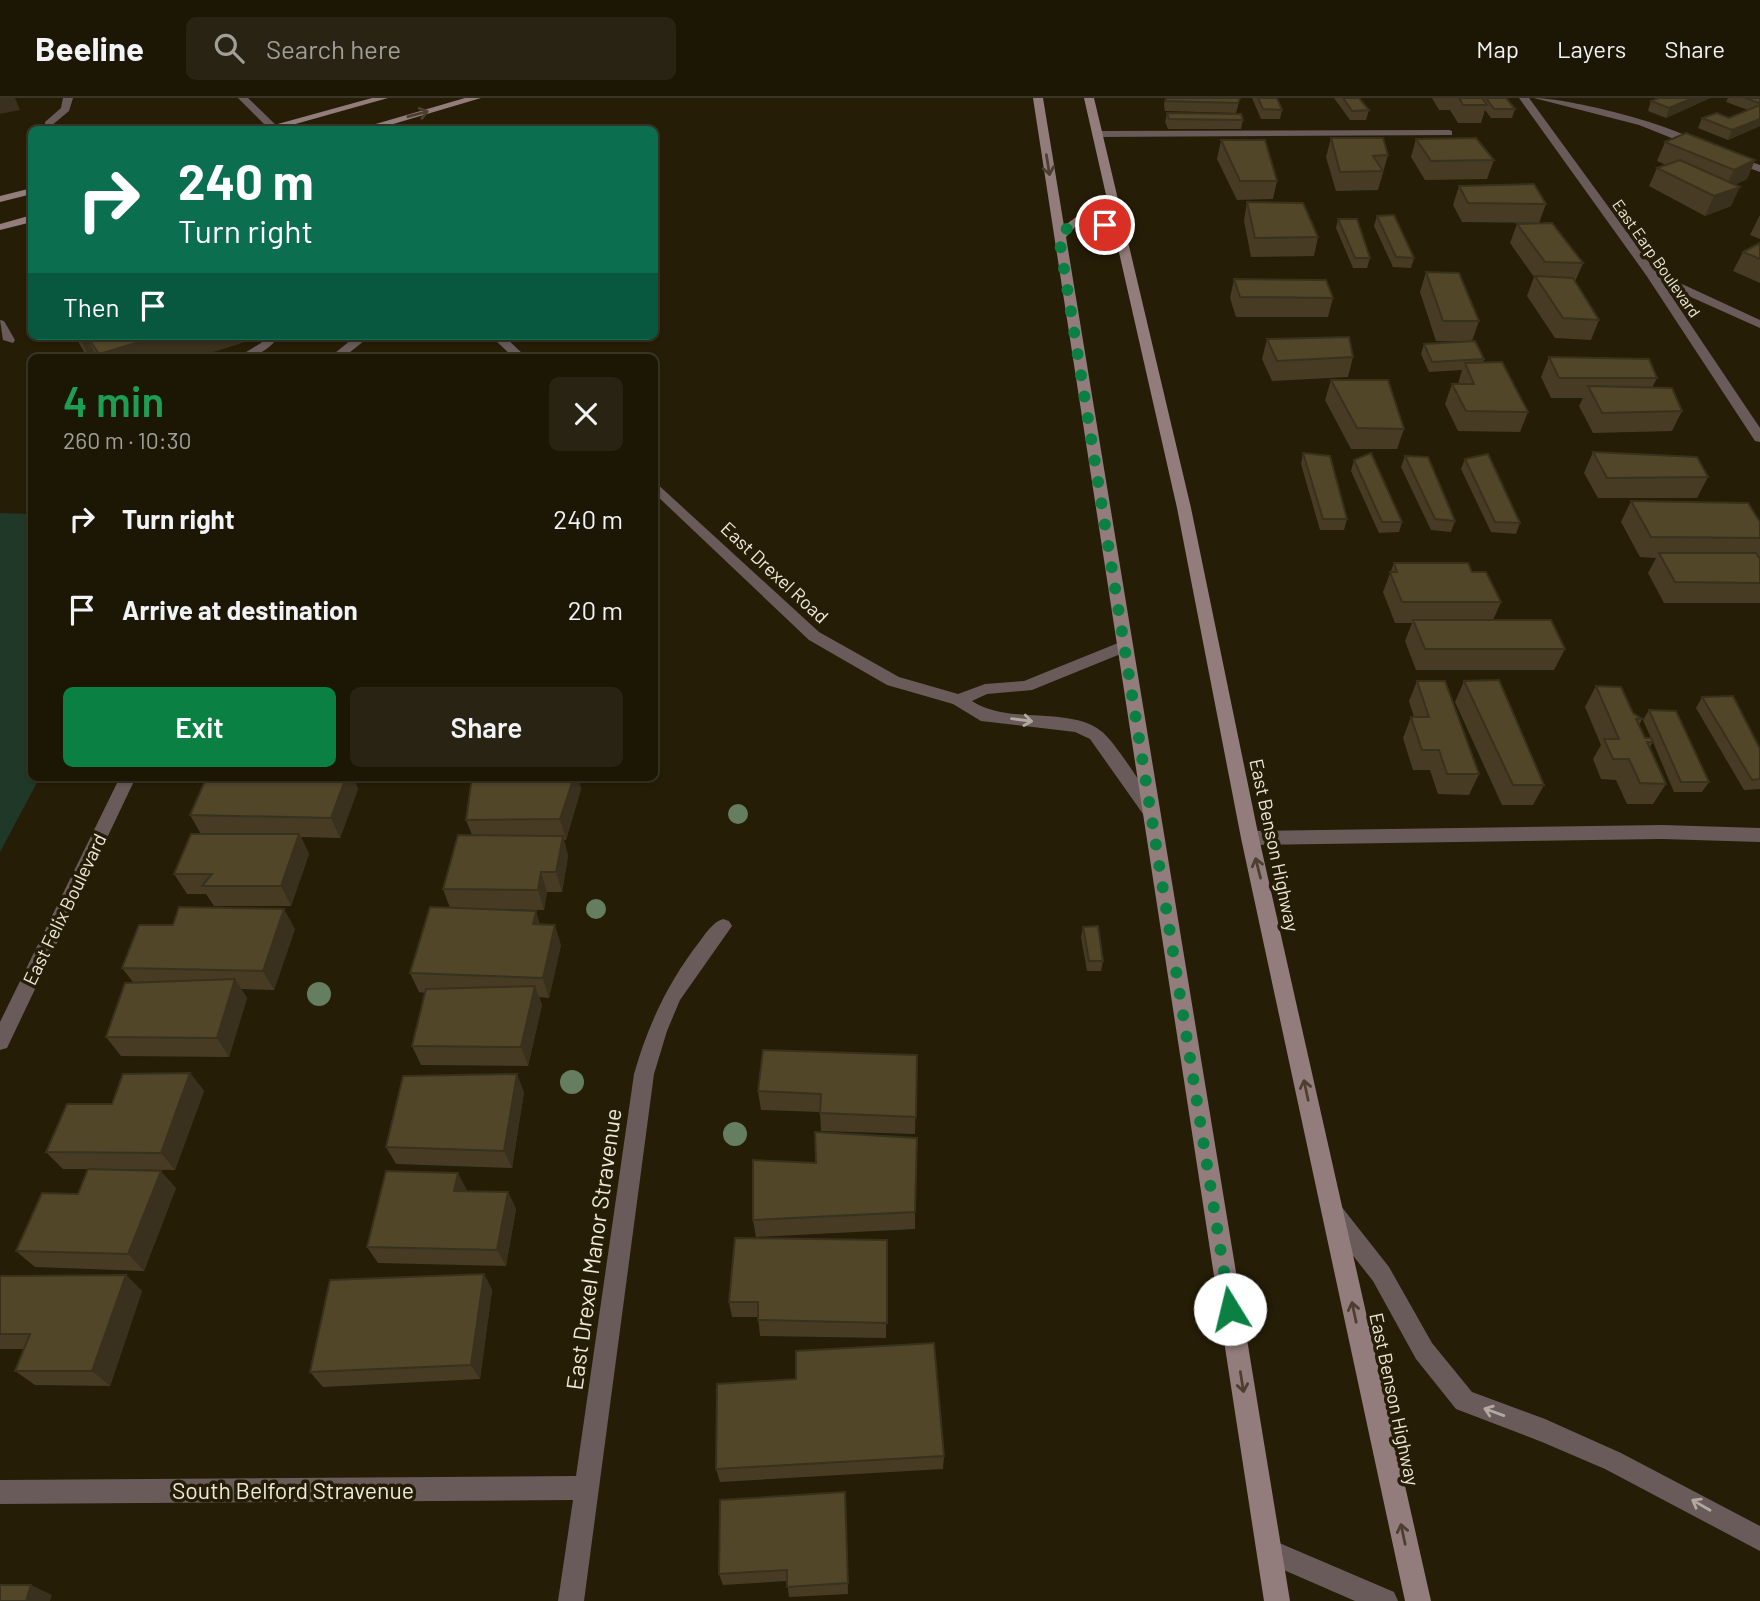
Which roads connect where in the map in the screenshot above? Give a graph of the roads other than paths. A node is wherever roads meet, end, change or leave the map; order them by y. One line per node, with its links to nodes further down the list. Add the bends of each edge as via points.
1 (68, 98): 9 (street, via 66,109)
2 (243, 98): 10 (street)
3 (383, 98): 11 (main road)
4 (476, 98): 12 (main road, one-way to 4)
5 (1038, 98): 22 (main road, one-way to 22)
6 (1088, 98): 14 (main road, East Benson Highway)
7 (1524, 98): 24 (street, East Earp Boulevard)
8 (1539, 98): 15 (street, via 1642,123)
9 (48, 124)
10 (272, 126)
11 (281, 126)
12 (374, 126)
13 (1449, 133): 14 (street)
14 (1097, 134): 23 (main road, East Benson Highway)
15 (1713, 151)
16 (1725, 155): 17 (street)
17 (1760, 169)
18 (28, 192): 19 (main road)
19 (0, 199)
20 (28, 219): 21 (main road)
21 (0, 227)
22 (1059, 237): 23 (main road, via 1076,219 1105,225); 36 (main road)
23 (1124, 250): 41 (main road, East Benson Highway, via 1184,508)
24 (1651, 274): 26 (street); 34 (street, East Earp Boulevard)
25 (0, 324): 27 (street)
26 (1760, 324)
27 (9, 340)
28 (270, 340): 31 (street)
29 (359, 340): 32 (street)
30 (501, 340): 33 (street)
31 (250, 354)
32 (340, 354)
33 (517, 354)
34 (1760, 438)
35 (658, 489): 37 (street, East Drexel Road, via 814,636 894,681)
36 (1123, 647): 37 (street, via 1026,686 985,689); 39 (main road)
37 (959, 700): 39 (street, East Drexel Road, one-way to 39, via 981,715 1078,727 1096,735)
38 (126, 781): 43 (street, East Felix Boulevard)
39 (1149, 809): 48 (main road, one-way to 48)
40 (1760, 835): 41 (street, via 1662,832)
41 (1250, 838): 44 (main road, East Benson Highway, one-way to 41)
42 (723, 926): 45 (street, East Drexel Manor Stravenue, via 675,989 655,1030 644,1074)
43 (0, 1042)
44 (1332, 1211): 47 (street, one-way to 44, via 1613,1461 1464,1401 1424,1351 1381,1274); 52 (main road, East Benson Highway, one-way to 44)
45 (586, 1488): 46 (street, South Belford Stravenue); 49 (street, East Drexel Manor Stravenue)
46 (0, 1492)
47 (1760, 1539)
48 (1270, 1551): 50 (main road); 51 (street)
49 (571, 1601)
50 (1276, 1601)
51 (1385, 1601)
52 (1418, 1601)

